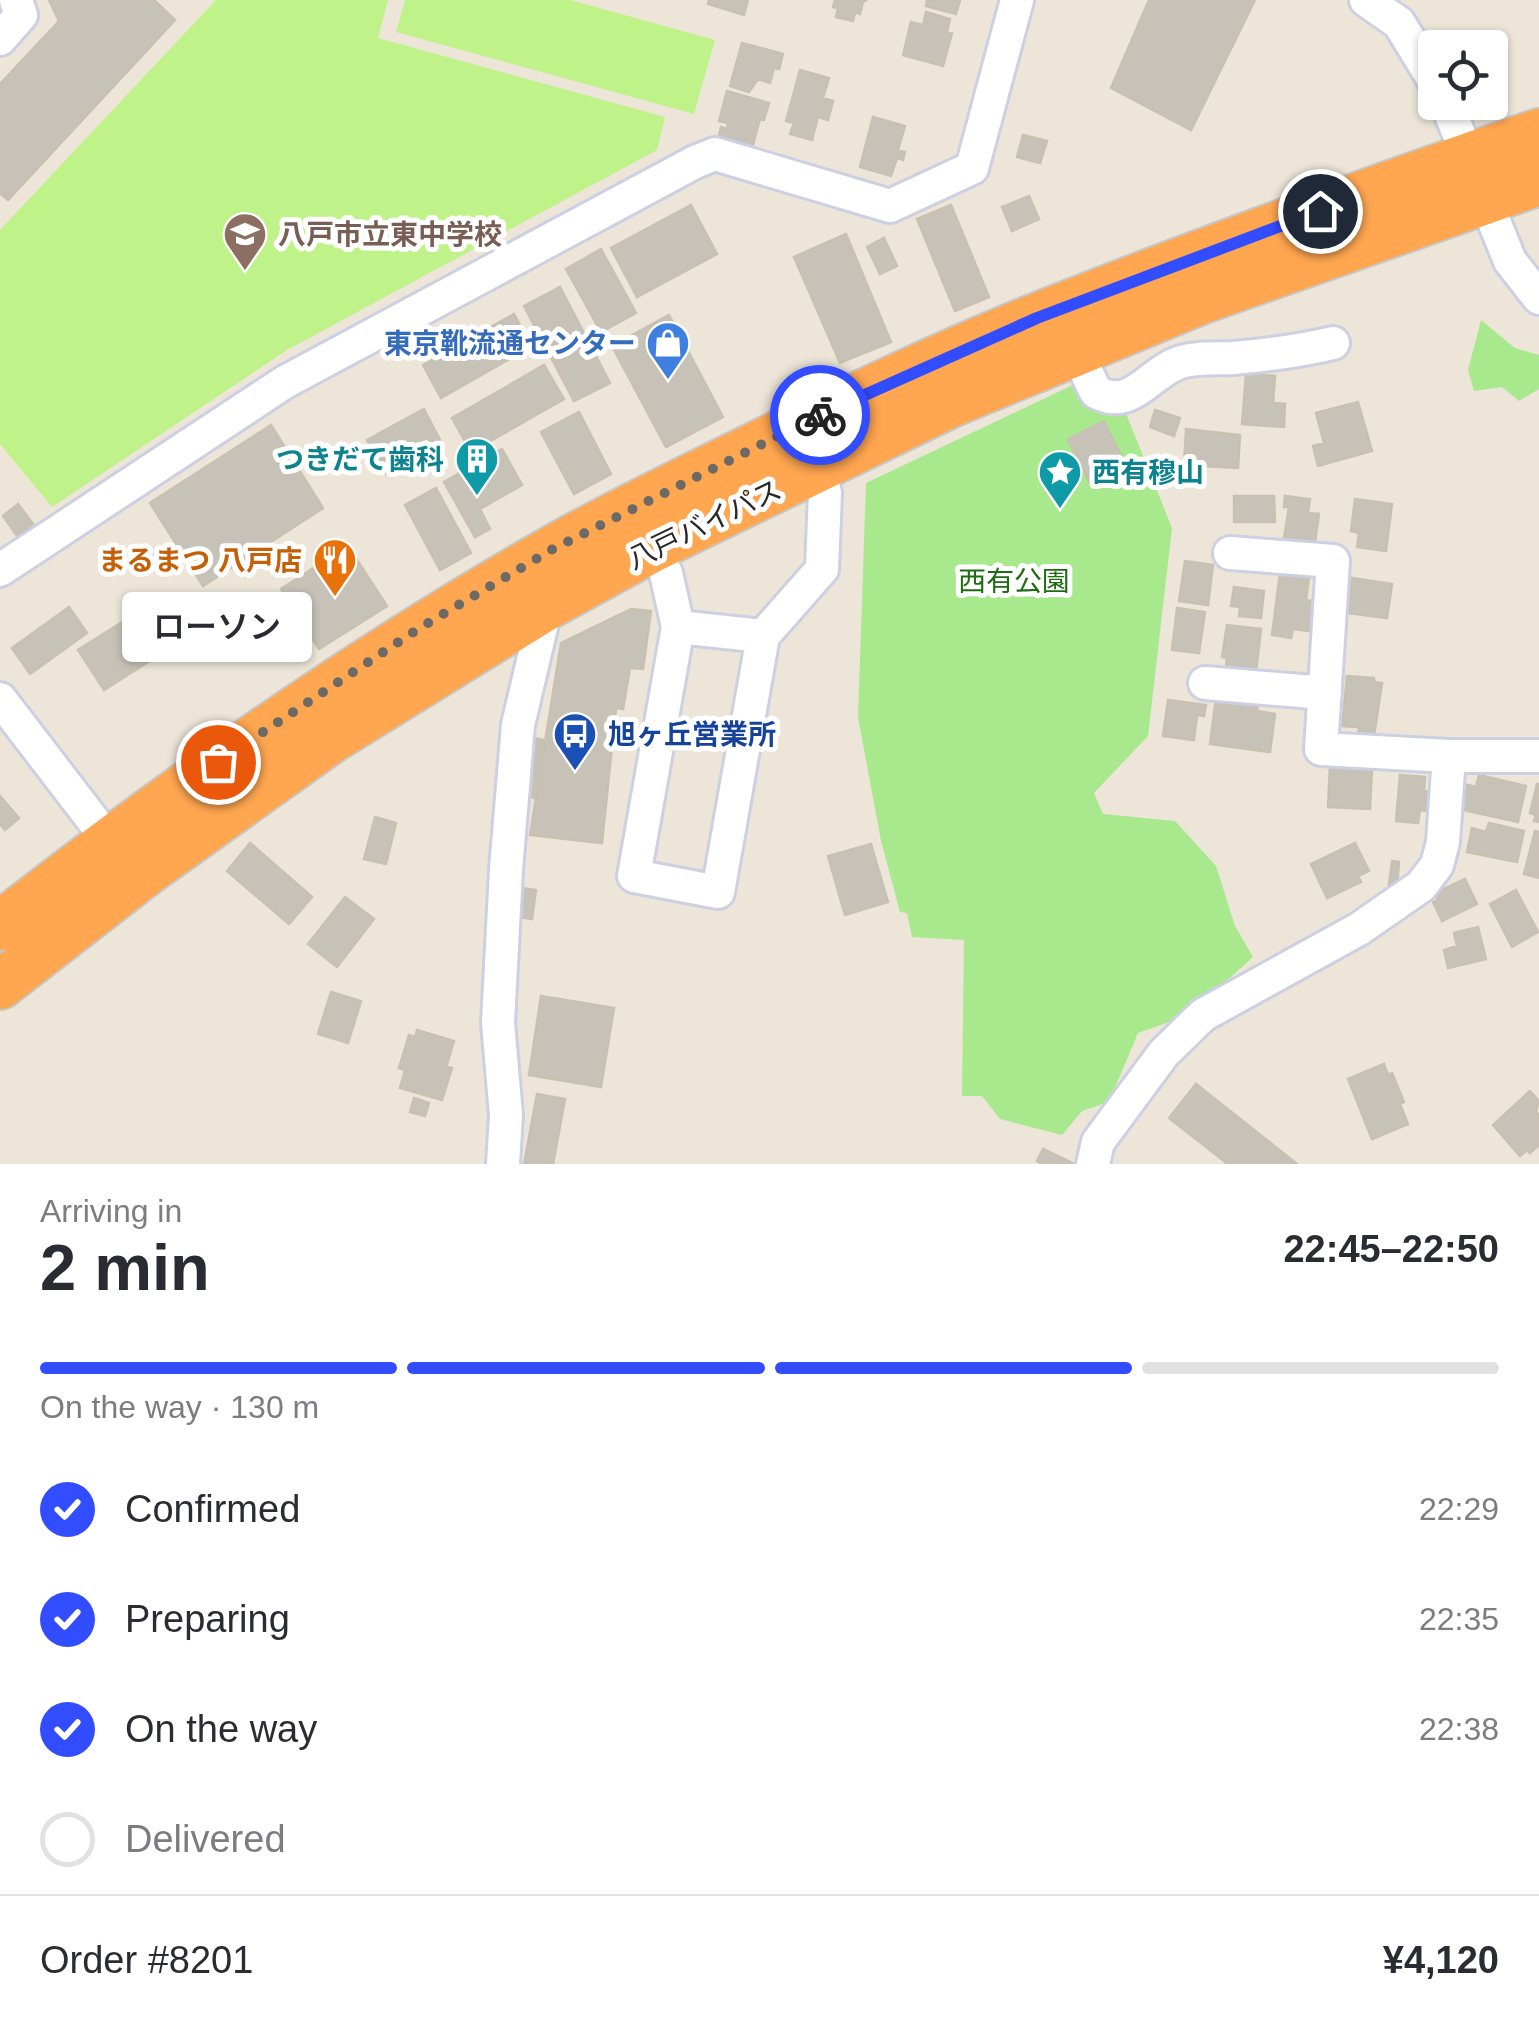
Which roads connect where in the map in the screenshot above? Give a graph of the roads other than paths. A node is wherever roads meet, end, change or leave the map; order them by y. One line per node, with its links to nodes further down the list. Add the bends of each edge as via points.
1 (16, 0): 4 (street, via 21,16)
2 (1017, 0): 16 (street, via 972,168 890,206 715,154 695,162 285,382)
3 (1366, 0): 5 (street, via 1399,24)
4 (0, 39)
5 (1418, 55)
6 (1453, 120): 8 (street)
7 (1539, 133): 8 (highway, 八戸バイパス)
8 (1476, 178): 9 (highway, 八戸バイパス); 10 (street, via 1510,260); 12 (highway, 八戸バイパス); 14 (highway, 八戸バイパス, via 1037,318 902,376)
9 (1539, 181)
10 (1539, 298)
11 (1334, 343): 12 (street, via 1185,361 1134,394 1113,399 1096,392)
12 (1076, 352): 13 (highway, 八戸バイパス)
13 (819, 467): 14 (highway, 八戸バイパス); 19 (street, via 825,493 822,569)
14 (641, 528): 17 (highway, 八戸バイパス); 18 (street, via 666,572); 25 (highway, 八戸バイパス, via 553,549 273,723)
15 (1230, 553): 21 (street, via 1333,562)
16 (0, 570)
17 (546, 606): 27 (highway, 八戸バイパス, via 331,739); 28 (street, via 518,725 506,870 498,1023)
18 (678, 627): 19 (street); 19 (street, via 634,876 718,892)
19 (763, 636)
20 (1205, 683): 21 (street)
21 (1325, 693): 23 (street, via 1321,749)
22 (0, 700): 25 (street)
23 (1448, 756): 24 (street); 29 (street, via 1443,842 1421,886 1358,929 1204,1014 1164,1053 1098,1142)
24 (1539, 756)
25 (110, 840): 26 (highway, 八戸バイパス)
26 (0, 926)
27 (0, 985)
28 (503, 1164)
29 (1093, 1164)

